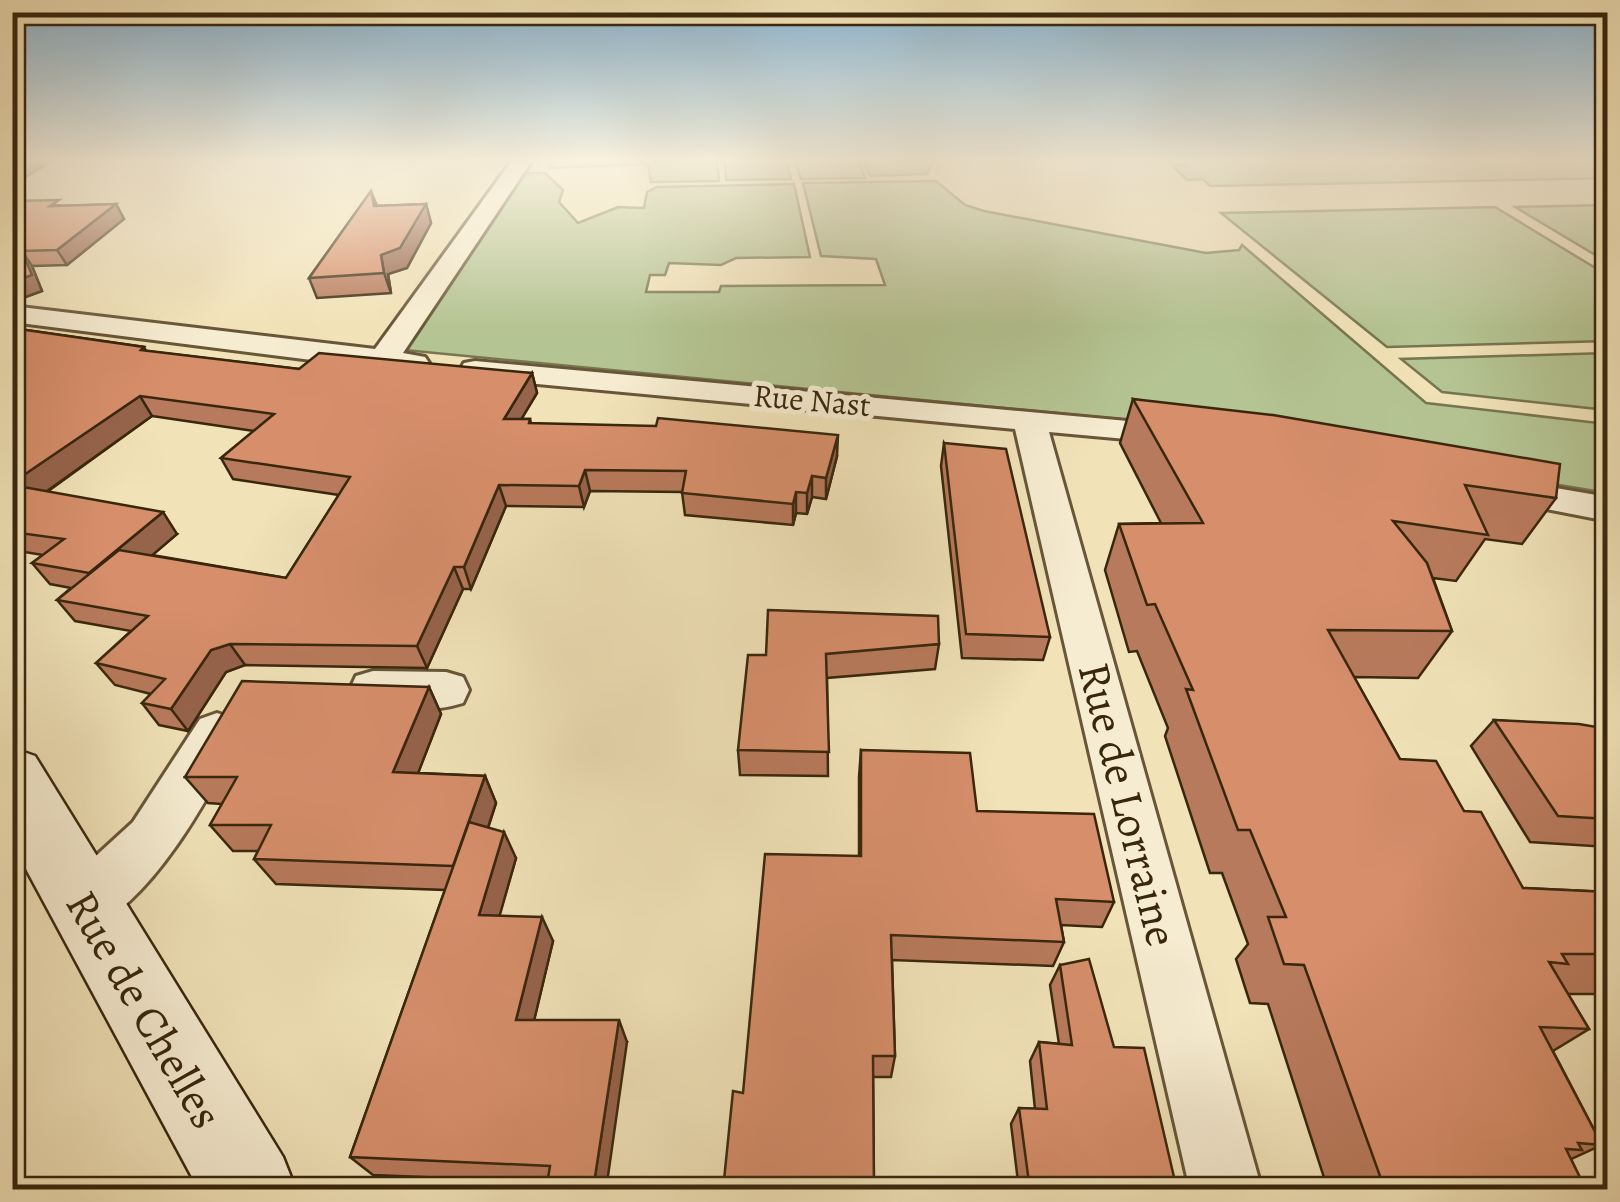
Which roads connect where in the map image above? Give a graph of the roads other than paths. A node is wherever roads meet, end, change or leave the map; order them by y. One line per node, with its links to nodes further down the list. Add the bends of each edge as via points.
1 (484, 215): 3 (street)
2 (12, 314): 3 (street, Rue Nast)
3 (383, 360): 4 (street, Rue Nast)
4 (1029, 419): 5 (street, Rue Nast); 14 (street, Rue de Lorraine)
5 (1222, 440)
6 (1462, 483): 7 (street)
7 (1608, 509)
8 (246, 687): 12 (street, via 152,839)
9 (318, 688): 10 (street)
10 (446, 690)
11 (12, 776): 12 (main road, Rue de Chelles)
12 (83, 905): 13 (main road, Rue de Chelles)
13 (250, 1190)
14 (1226, 1190)

